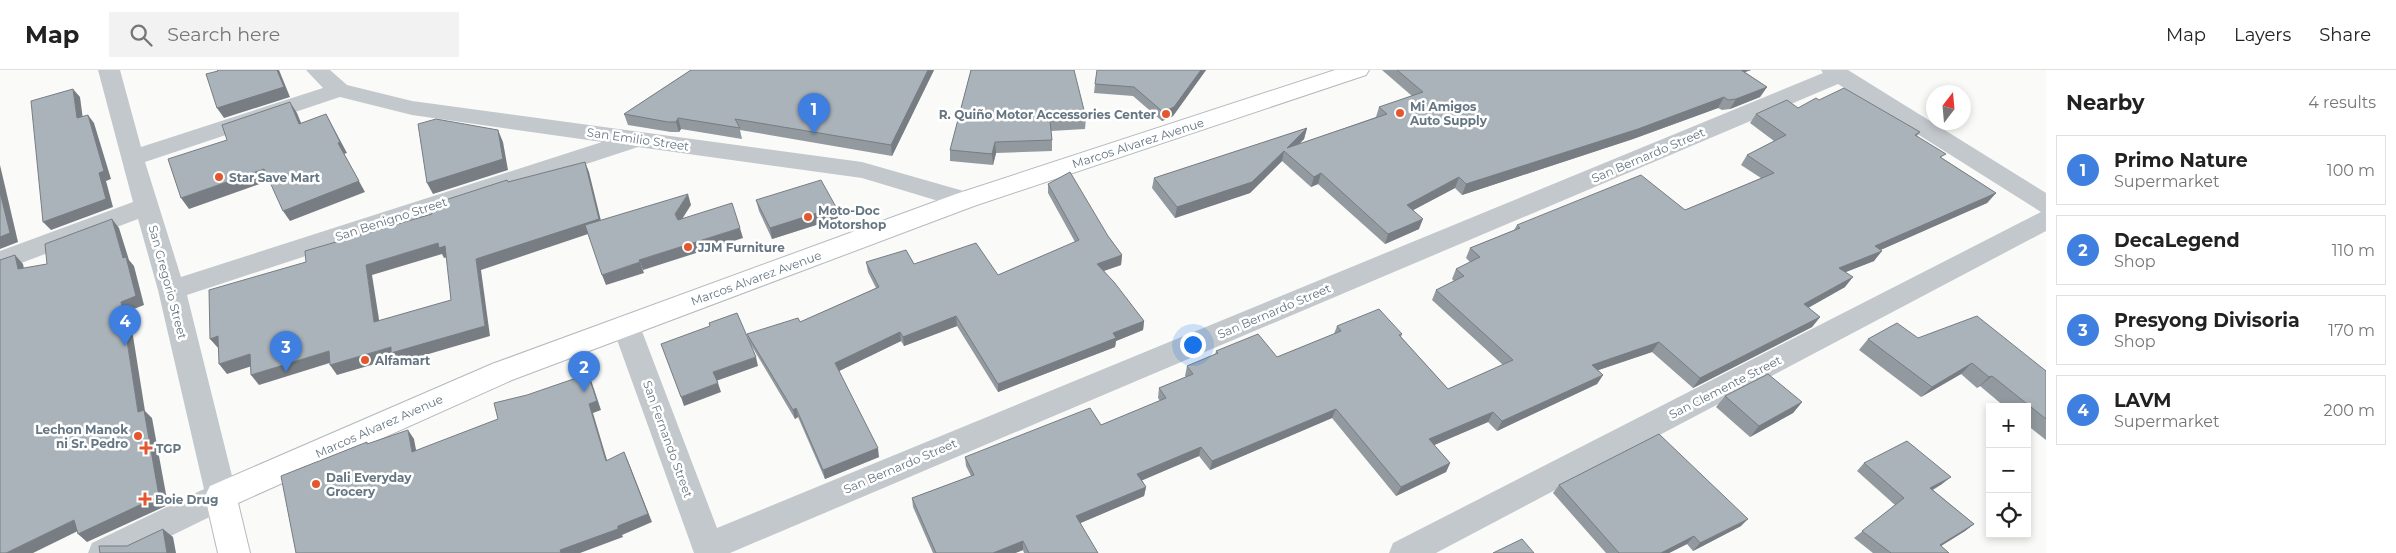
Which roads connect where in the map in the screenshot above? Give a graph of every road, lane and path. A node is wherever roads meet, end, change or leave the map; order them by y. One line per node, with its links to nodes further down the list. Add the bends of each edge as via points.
1 (109, 70): 7 (street, San Gregorio Street)
2 (317, 70): 5 (street, San Emilio Street)
3 (1358, 70): 8 (main road, Marcos Alvarez Avenue)
4 (1836, 72): 9 (street); 16 (street, San Bernardo Street)
5 (338, 90): 6 (street, San Emilio Street, via 412,108); 7 (street)
6 (639, 138): 8 (street, San Emilio Street, via 862,170); 13 (street, San Benigno Street)
7 (132, 158): 10 (street, San Gregorio Street)
8 (965, 200): 14 (main road, Marcos Alvarez Avenue)
9 (2046, 205)
10 (147, 206): 12 (street); 13 (street, San Gregorio Street)
11 (2046, 220): 19 (street, San Clemente Street)
12 (0, 262)
13 (172, 290): 15 (street, San Gregorio Street)
14 (626, 326): 15 (main road, Marcos Alvarez Avenue, via 502,372); 16 (street, San Fernando Street)
15 (221, 496): 17 (street); 18 (main road)
16 (709, 550)
17 (104, 553)
18 (234, 553)
19 (1405, 553)

